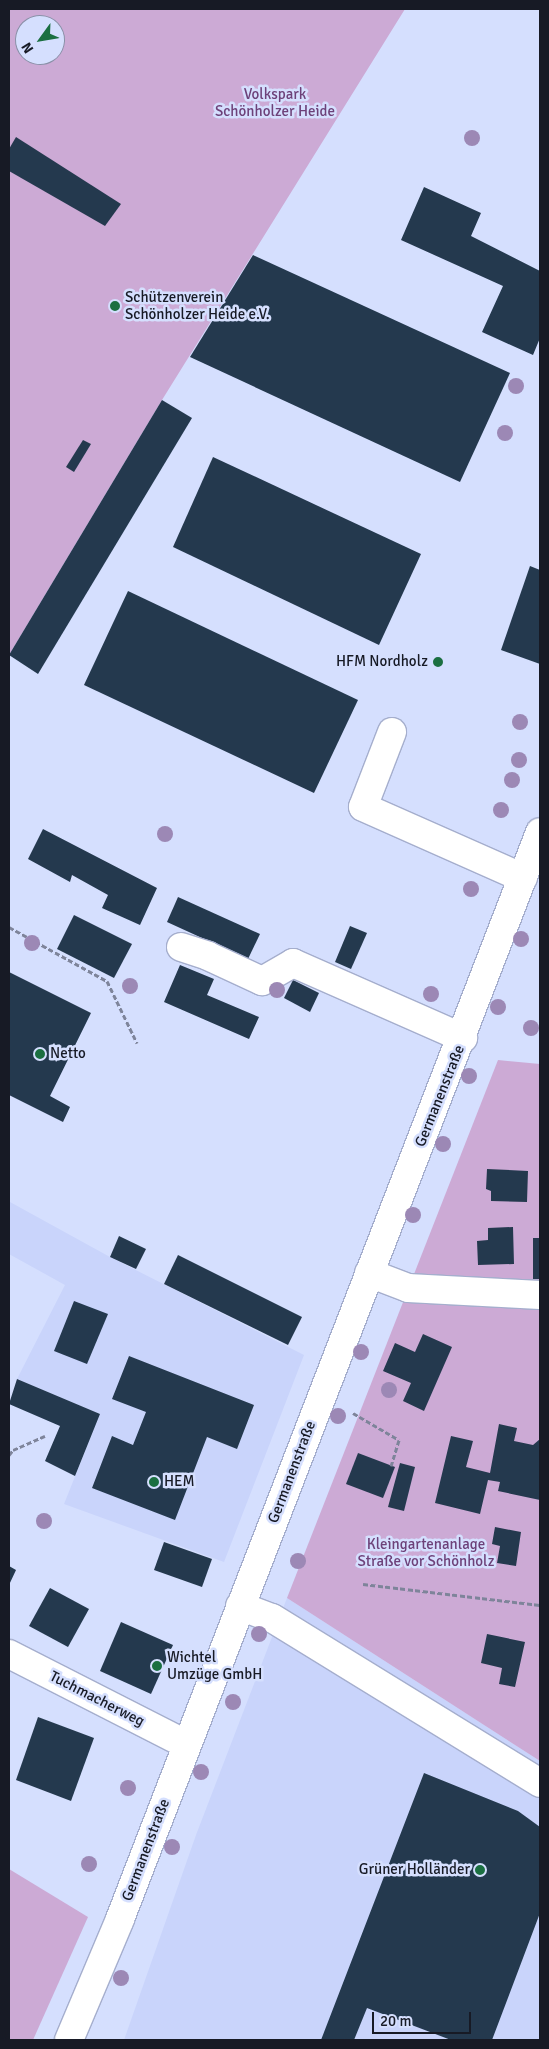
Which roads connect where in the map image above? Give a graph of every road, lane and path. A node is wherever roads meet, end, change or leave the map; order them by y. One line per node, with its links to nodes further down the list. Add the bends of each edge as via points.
1 (392, 732): 3 (main road, via 363,807)
2 (540, 832): 3 (main road, Germanenstraße)
3 (523, 878): 6 (main road, Germanenstraße)
4 (9, 928): 7 (path, via 107,981)
5 (181, 947): 6 (main road, via 262,982 293,963)
6 (463, 1038): 8 (main road, Germanenstraße)
7 (137, 1043)
8 (369, 1273): 9 (main road, via 408,1288); 16 (main road, Germanenstraße)
9 (540, 1295)
10 (353, 1413): 13 (path, via 399,1440)
11 (45, 1436): 12 (path, via 13,1450)
12 (9, 1455)
13 (391, 1466)
14 (363, 1584): 15 (path)
15 (540, 1605)
16 (240, 1606): 18 (main road, Germanenstraße); 19 (main road, via 272,1618)
17 (9, 1654): 18 (main road, Tuchmacherweg)
18 (186, 1744): 20 (main road, Germanenstraße, via 120,1919)
19 (540, 1783)
20 (69, 2040)

